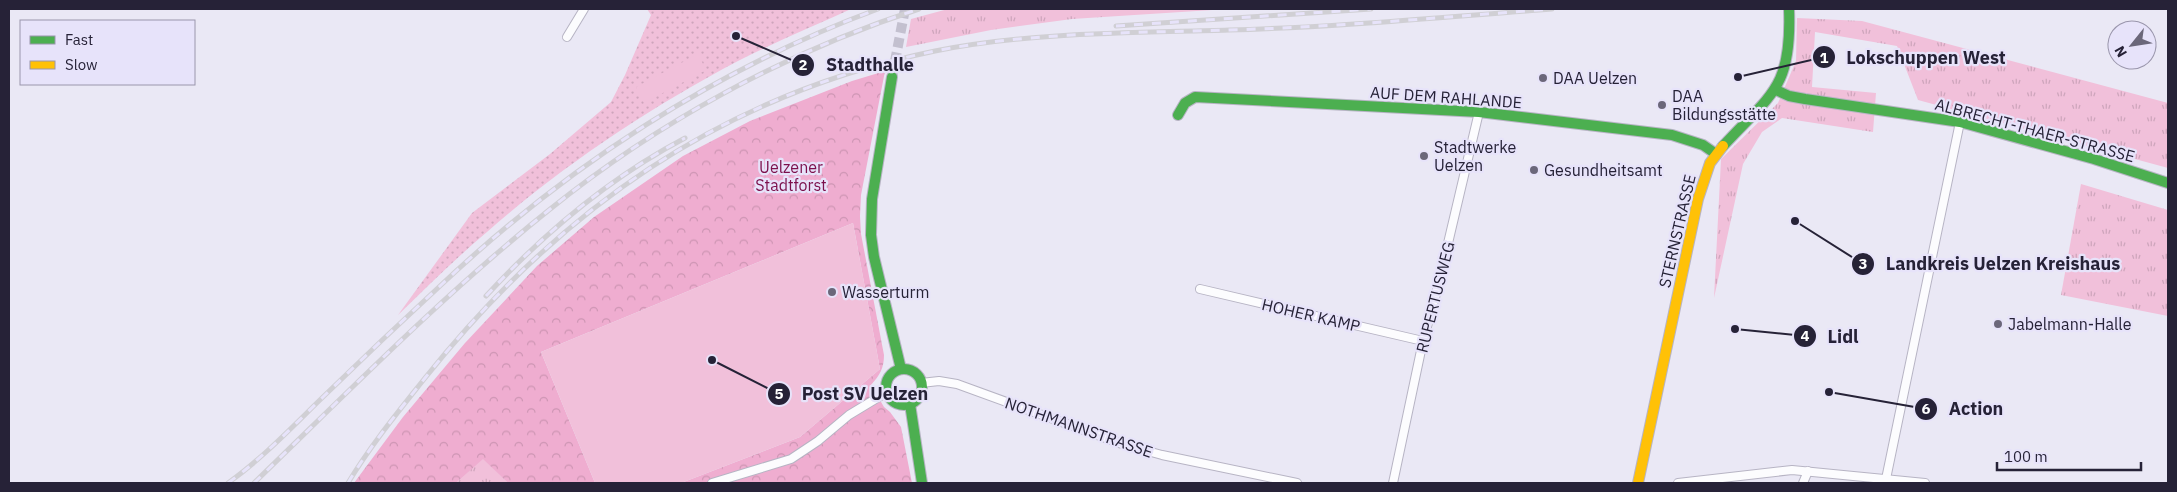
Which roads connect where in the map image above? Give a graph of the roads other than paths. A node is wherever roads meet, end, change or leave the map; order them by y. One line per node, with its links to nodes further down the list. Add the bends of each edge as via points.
1 (584, 9): 3 (street)
2 (1789, 9): 5 (street, STERNSTRASSE, via 1785,70)
3 (567, 37)
4 (892, 77): 13 (street, via 872,199 871,235)
5 (1776, 90): 8 (street, ALBRECHT-THAER-STRASSE, via 1805,99); 9 (street, STERNSTRASSE)
6 (1479, 112): 7 (street, AUF DEM RAHLANDE, via 1195,97 1185,103); 9 (street, AUF DEM RAHLANDE, via 1672,135 1703,145); 12 (street, RUPERTUSWEG)
7 (1178, 115)
8 (1960, 122): 10 (street, ALBRECHT-THAER-STRASSE); 18 (street)
9 (1716, 154): 23 (street, STERNSTRASSE, via 1705,172 1698,199)
10 (2168, 183)
11 (1200, 289): 12 (street, HOHER KAMP)
12 (1423, 341): 22 (street, RUPERTUSWEG)
13 (901, 369): 14 (street, via 914,372); 15 (street, via 890,375)
14 (921, 383): 16 (street, via 920,396); 21 (street, NOTHMANNSTRASSE, via 957,384 1122,444)
15 (887, 392): 16 (street, via 894,402); 19 (street, via 849,415 791,459)
16 (910, 404): 20 (street)
17 (1808, 471): 18 (street); 24 (street); 25 (street)
18 (1886, 479): 26 (street)
19 (712, 483)
20 (922, 483)
21 (1297, 483)
22 (1393, 483)
23 (1638, 483)
24 (1678, 483)
25 (1802, 483)
26 (1925, 483)

